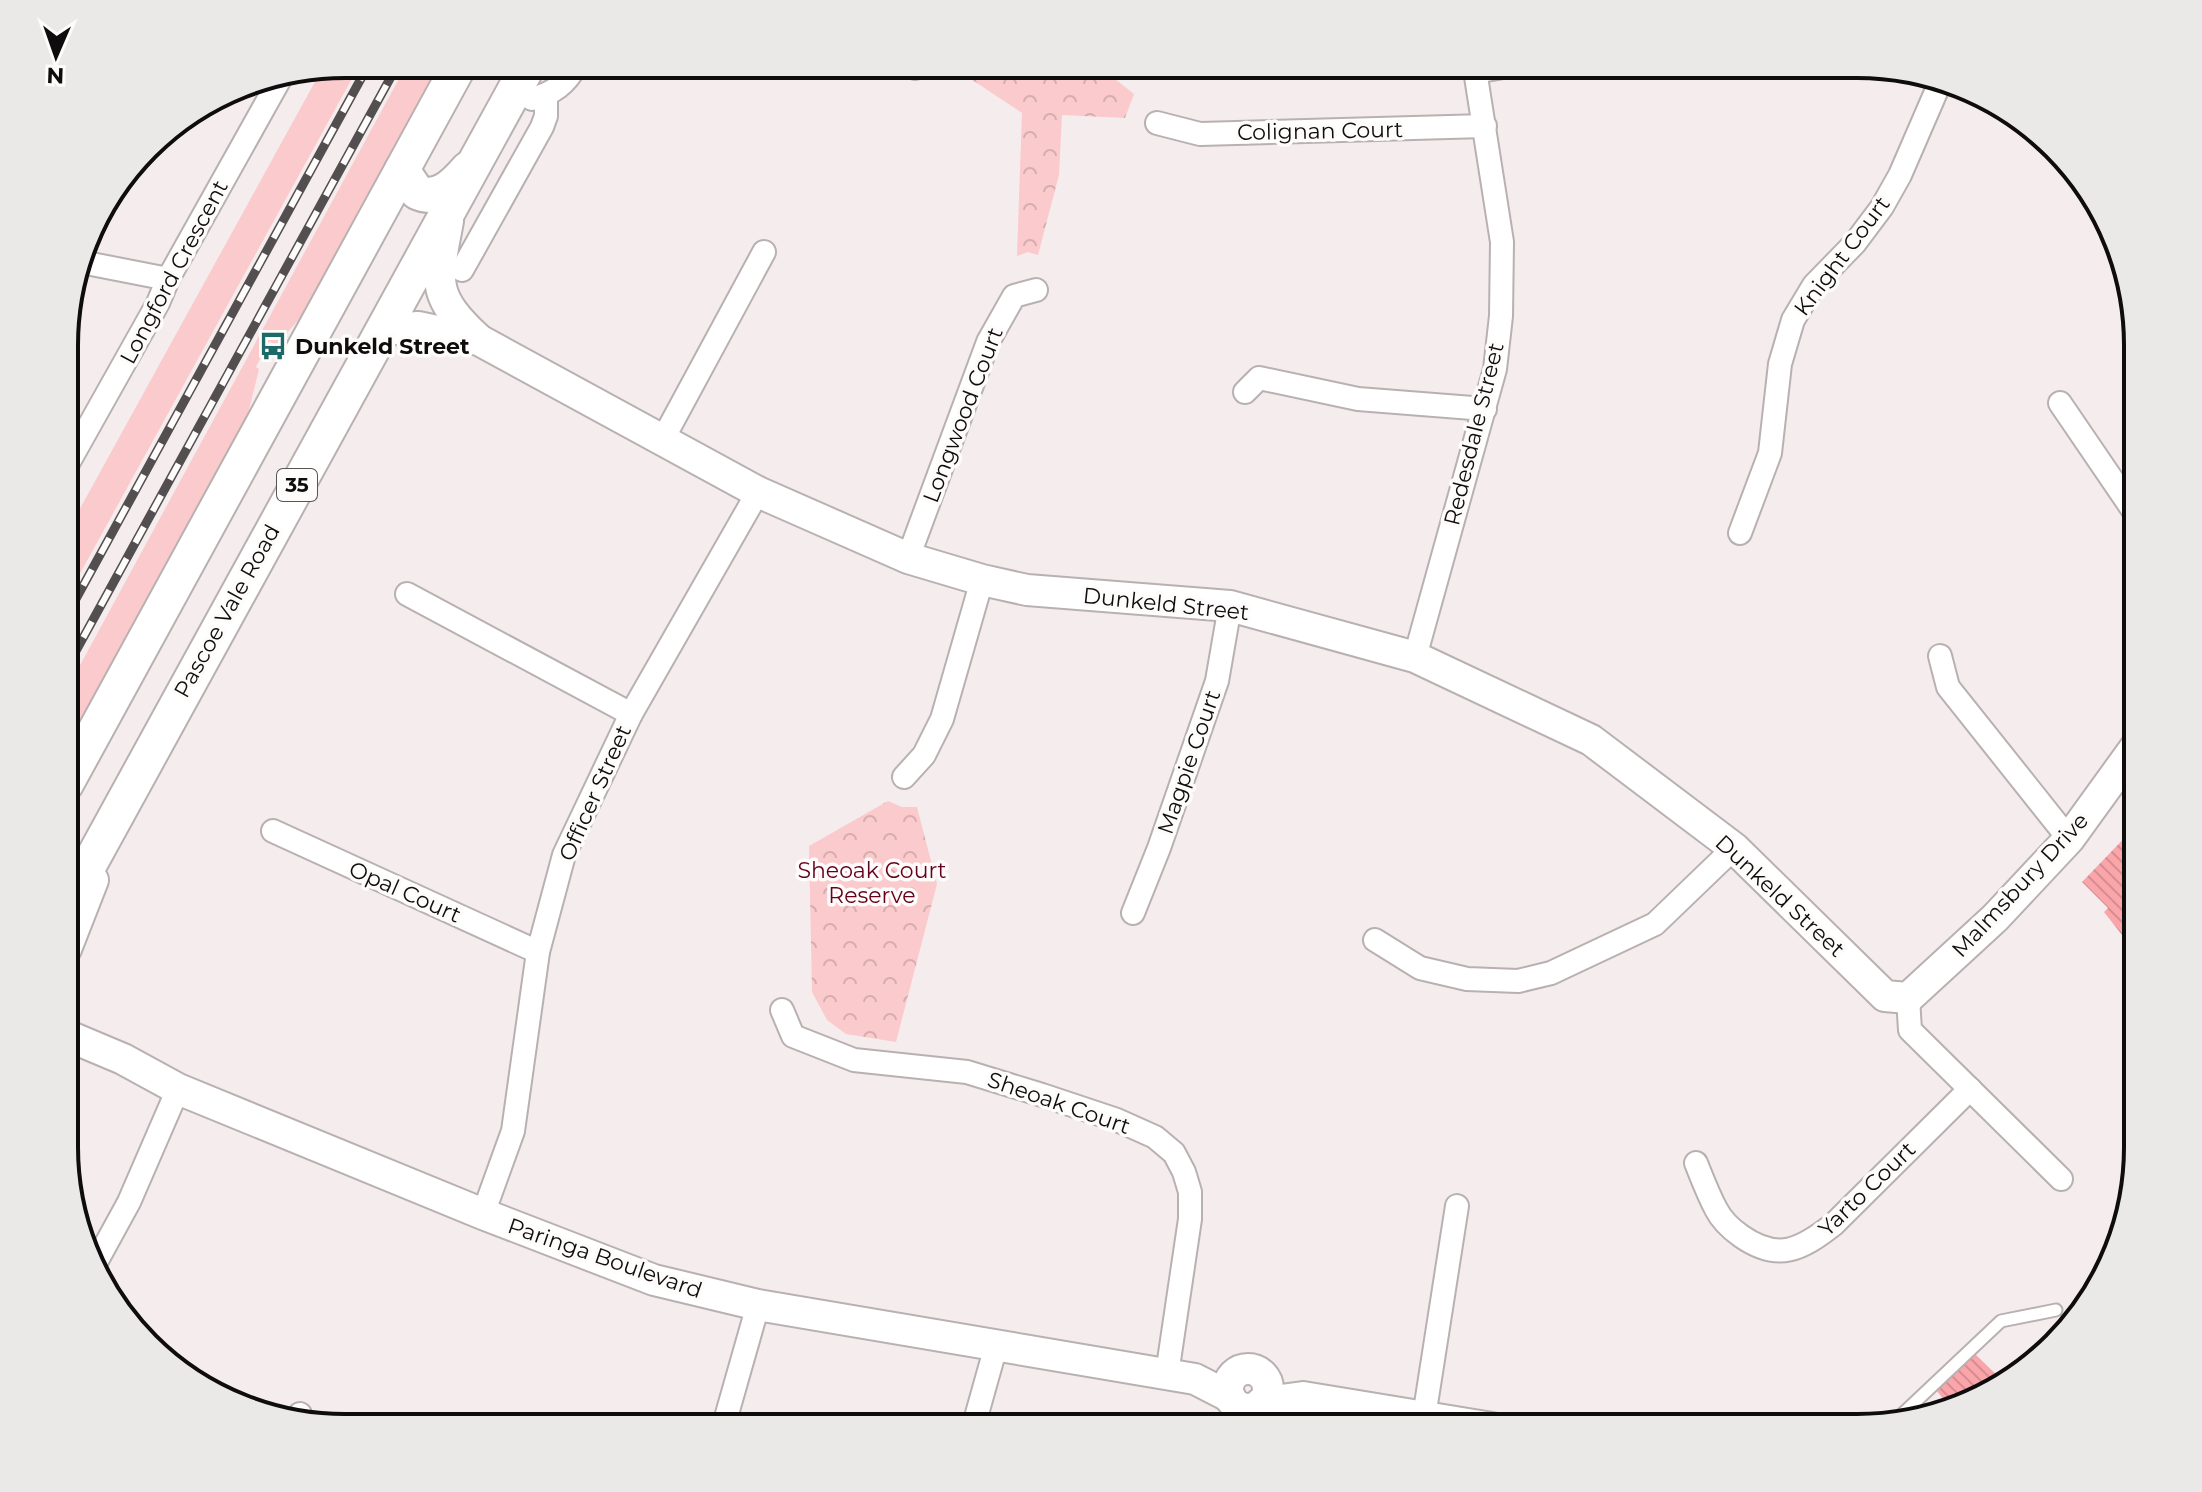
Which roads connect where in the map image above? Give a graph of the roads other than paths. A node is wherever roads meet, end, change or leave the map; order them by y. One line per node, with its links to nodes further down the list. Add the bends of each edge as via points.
1 (1476, 78): 10 (street, Redesdale Street)
2 (452, 79): 12 (main road)
3 (521, 79): 8 (main road, Pascoe Vale Road / 35)
4 (567, 79): 7 (street)
5 (275, 88): 17 (street, Longford Crescent)
6 (1937, 90): 28 (street, Knight Court, via 1882,207 1814,285 1793,320 1780,364 1770,453)
7 (546, 95): 8 (street); 16 (street, via 542,127)
8 (507, 105): 11 (main road, Pascoe Vale Road / 35)
9 (1157, 123): 10 (street, Colignan Court, via 1200,134)
10 (1485, 126): 23 (street, Redesdale Street, via 1502,242 1501,316)
11 (479, 157): 12 (main road, via 457,182 431,196 417,192); 13 (main road, Pascoe Vale Road / 35)
12 (402, 170): 36 (main road)
13 (451, 207): 19 (main road, Pascoe Vale Road / 35); 20 (street, Dunkeld Street, via 440,290 455,317)
14 (764, 252): 24 (street)
15 (91, 264): 17 (street)
16 (462, 270)
17 (168, 279): 25 (street, Longford Crescent)
18 (1036, 290): 29 (street, Longwood Court, via 1014,296 988,342)
19 (381, 330): 20 (street, Dunkeld Street, via 418,327); 42 (main road, Pascoe Vale Road / 35)
20 (479, 340): 24 (street, Dunkeld Street)
21 (1245, 392): 23 (street, via 1259,378 1358,399)
22 (2060, 403): 27 (street)
23 (1485, 409): 34 (street, Redesdale Street)
24 (663, 439): 26 (street, Dunkeld Street)
25 (78, 446)
26 (758, 492): 29 (street, Dunkeld Street); 35 (street, Officer Street)
27 (2123, 495)
28 (1740, 533)
29 (908, 558): 30 (street, Dunkeld Street)
30 (982, 580): 32 (street, Dunkeld Street, via 1027,590); 38 (street, via 942,719 924,755)
31 (407, 594): 35 (street)
32 (1230, 606): 34 (street, Dunkeld Street); 44 (street, Magpie Court, via 1217,681)
33 (1940, 656): 40 (street, via 1948,687)
34 (1415, 657): 41 (street, Dunkeld Street, via 1591,740)
35 (631, 714): 47 (street, Officer Street, via 564,855)
36 (78, 762)
37 (2123, 764): 40 (street, Malmsbury Drive)
38 (904, 777)
39 (273, 831): 47 (street, Opal Court)
40 (2069, 839): 48 (street, Malmsbury Drive, via 1995,918)
41 (1734, 848): 46 (street, via 1655,924 1551,973 1518,981 1467,979 1420,968); 48 (street, Dunkeld Street)
42 (93, 859): 43 (main road, Pascoe Vale Road / 35); 45 (street, via 97,870)
43 (78, 886)
44 (1133, 913)
45 (78, 918)
46 (1375, 940)
47 (538, 952): 57 (street, Officer Street, via 513,1131)
48 (1896, 997): 53 (street, via 1910,1030)
49 (782, 1010): 62 (street, Sheoak Court, via 793,1036 833,1053 982,1077 1117,1120 1155,1137 1174,1153 1190,1192)
50 (78, 1040): 52 (street, Paringa Boulevard)
51 (78, 1063): 52 (street, Paringa Boulevard, via 115,1077)
52 (178, 1089): 57 (street, Paringa Boulevard); 58 (street)
53 (1970, 1089): 54 (street, Yarto Court, via 1834,1224 1794,1249 1771,1252 1733,1230 1717,1211); 55 (street)
54 (1696, 1163)
55 (2061, 1179)
56 (1458, 1202): 66 (street)
57 (483, 1214): 59 (street, Paringa Boulevard, via 654,1280)
58 (101, 1254)
59 (758, 1305): 61 (street, Paringa Boulevard); 67 (street)
60 (2056, 1310): 64 (lane, via 2001,1321)
61 (996, 1346): 62 (street, Paringa Boulevard); 68 (street)
62 (1181, 1376): 63 (street, Paringa Boulevard)
63 (1244, 1401): 65 (street, Paringa Boulevard, via 1303,1397)
64 (1908, 1409)
65 (1402, 1413)
66 (1425, 1413)
67 (727, 1414)
68 (977, 1414)

